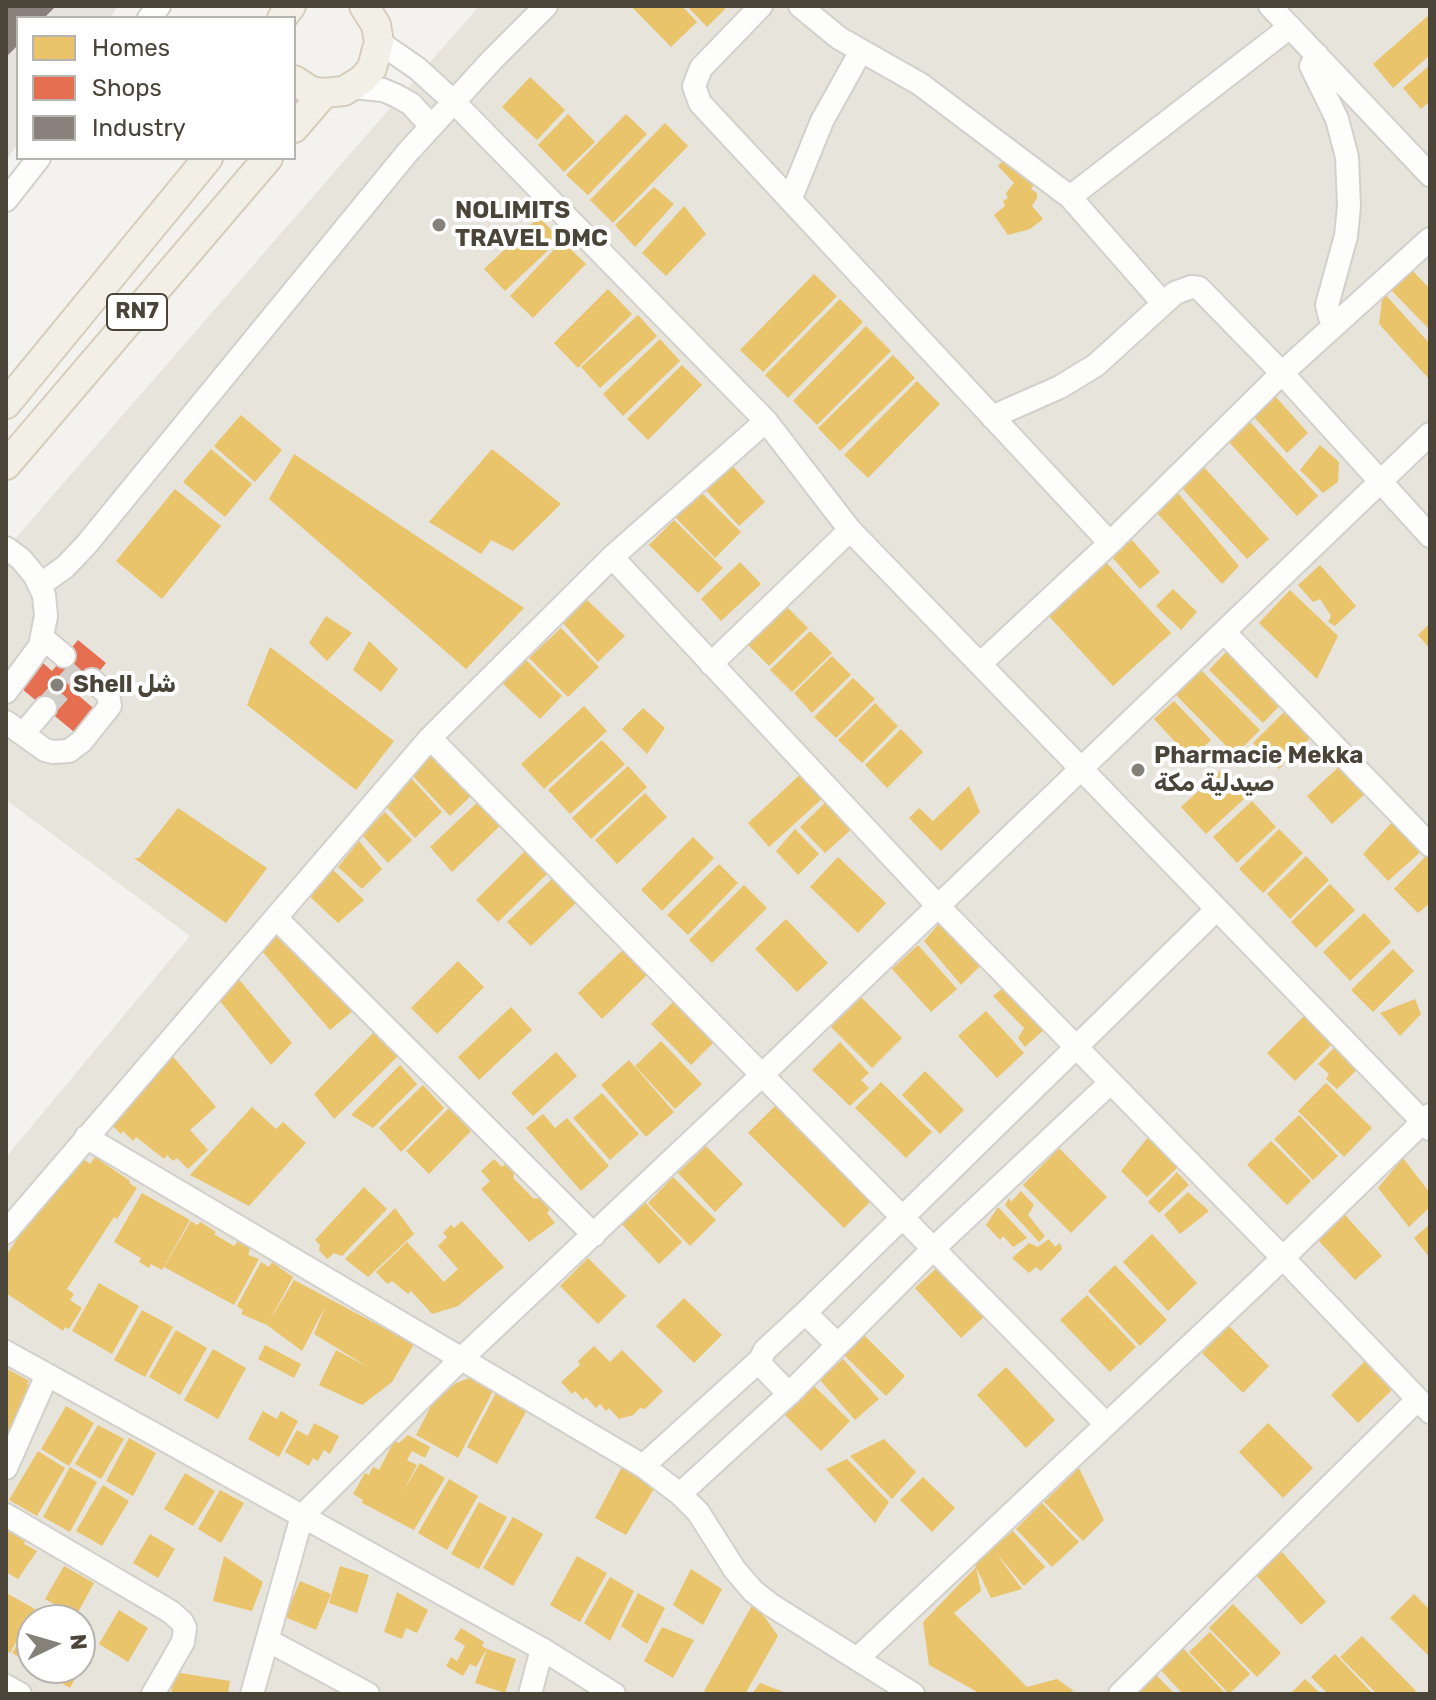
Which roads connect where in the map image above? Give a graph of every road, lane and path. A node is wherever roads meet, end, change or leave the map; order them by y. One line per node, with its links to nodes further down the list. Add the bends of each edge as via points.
1 (546, 6): 12 (street)
2 (761, 6): 21 (street, via 701,68 695,95)
3 (800, 6): 7 (street)
4 (1270, 6): 6 (street)
5 (378, 20): 10 (main road, via 372,68); 12 (street)
6 (1290, 27): 8 (street); 19 (street)
7 (861, 51): 19 (street, via 920,84); 21 (street, via 822,121)
8 (1317, 55): 18 (street); 24 (street, via 1311,66 1337,119 1347,157 1346,236 1327,305)
9 (296, 81): 11 (main road)
10 (353, 87): 11 (main road); 14 (street, via 397,96)
11 (324, 93): 13 (main road)
12 (453, 101): 14 (street); 28 (street)
13 (296, 126)
14 (431, 126): 37 (street, via 86,545)
15 (37, 160): 20 (street)
16 (206, 160): 26 (main road, RN7)
17 (266, 160): 30 (main road, RN7)
18 (1430, 175)
19 (1070, 197): 23 (street)
20 (6, 200)
21 (790, 200): 27 (street)
22 (1430, 239): 24 (street)
23 (1163, 303): 25 (street, via 1182,288 1199,288); 27 (street, via 1096,365)
24 (1336, 324): 25 (street)
25 (1282, 373): 31 (street); 34 (street)
26 (6, 404)
27 (992, 417): 34 (street)
28 (766, 421): 32 (street); 36 (street)
29 (1430, 434): 31 (street)
30 (6, 465)
31 (1380, 481): 33 (street); 38 (street)
32 (850, 530): 41 (street); 42 (street)
33 (1430, 536)
34 (1110, 543): 42 (street)
35 (6, 548): 37 (street)
36 (612, 557): 41 (street); 47 (street)
37 (40, 585): 39 (street, via 46,606)
38 (1225, 633): 48 (street); 49 (street)
39 (43, 638): 40 (street); 44 (street)
40 (64, 656)
41 (711, 664): 50 (street)
42 (980, 664): 48 (street)
43 (92, 680): 46 (street, via 108,694 110,706 77,747 53,752)
44 (6, 692)
45 (45, 708): 46 (street)
46 (14, 728)
47 (430, 738): 52 (street); 54 (street)
48 (1081, 768): 50 (street); 51 (street)
49 (1430, 845)
50 (938, 906): 53 (street); 54 (street)
51 (1217, 909): 53 (street); 56 (street)
52 (276, 918): 57 (street); 60 (street)
53 (1075, 1047): 55 (street); 58 (street)
54 (761, 1076): 58 (street); 60 (street)
55 (1110, 1083): 61 (street); 62 (street)
56 (1428, 1122): 62 (street)
57 (86, 1137): 59 (street); 66 (street)
58 (902, 1215): 61 (street); 63 (street)
59 (6, 1232)
60 (594, 1235): 66 (street)
61 (934, 1248): 64 (street); 71 (street)
62 (1282, 1257): 70 (street); 71 (street)
63 (805, 1313): 64 (street); 67 (street)
64 (837, 1344): 69 (street)
65 (6, 1352): 68 (street)
66 (460, 1360): 72 (street); 76 (street)
67 (760, 1360): 69 (street); 72 (street)
68 (47, 1375): 73 (street); 76 (street)
69 (789, 1394): 74 (street)
70 (1424, 1406): 88 (street)
71 (1106, 1424): 79 (street)
72 (643, 1466): 74 (street)
73 (6, 1468)
74 (680, 1494): 79 (street, via 753,1591)
75 (6, 1515): 82 (street, via 182,1622 183,1642)
76 (302, 1516): 77 (street); 78 (street)
77 (267, 1640): 83 (street); 84 (street)
78 (542, 1649): 85 (street); 86 (street)
79 (857, 1659): 87 (street)
80 (6, 1686): 81 (street)
81 (20, 1694)
82 (153, 1694)
83 (252, 1694)
84 (368, 1694)
85 (530, 1694)
86 (614, 1694)
87 (913, 1694)
88 (1120, 1694)

